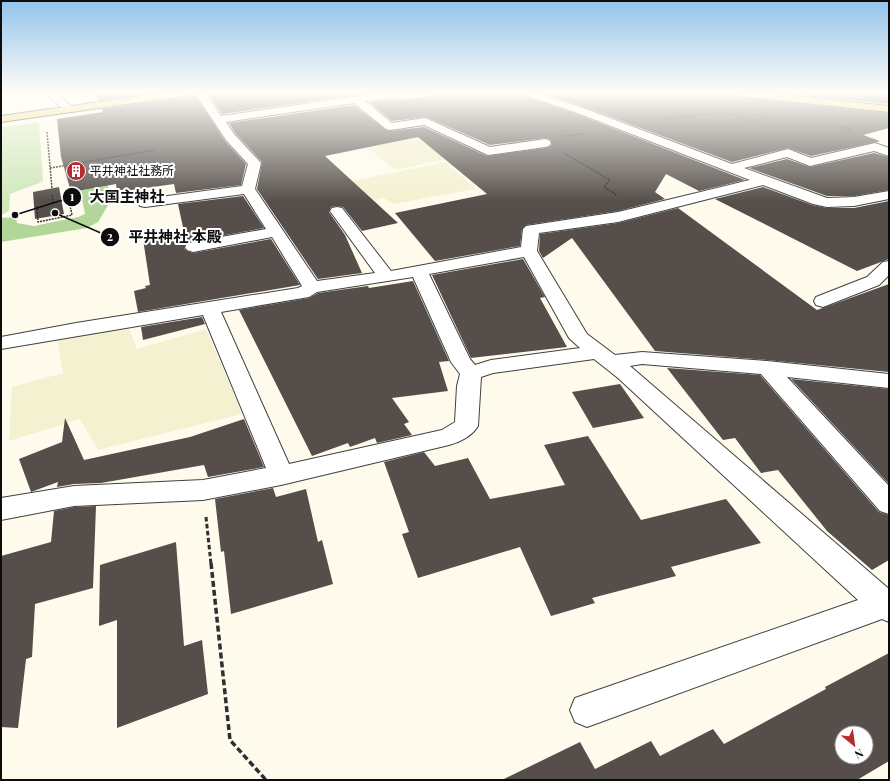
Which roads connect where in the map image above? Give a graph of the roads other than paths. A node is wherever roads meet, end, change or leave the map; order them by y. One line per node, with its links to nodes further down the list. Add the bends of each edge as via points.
1 (225, 129): 8 (street, via 255,162)
2 (443, 129): 4 (street, via 488,151)
3 (630, 129): 6 (street)
4 (545, 143)
5 (889, 152): 6 (street, via 875,147 810,162 788,153)
6 (730, 168): 7 (street)
7 (763, 181): 10 (street, via 830,204); 16 (street, via 618,217 531,229)
8 (248, 189): 11 (street); 14 (street)
9 (889, 195): 10 (street)
10 (870, 198): 12 (street)
11 (145, 203)
12 (889, 207)
13 (337, 212): 19 (street)
14 (276, 232): 15 (street); 20 (street)
15 (193, 247)
16 (529, 251): 18 (street); 24 (street, via 579,338)
17 (889, 266): 21 (street, via 873,281)
18 (419, 271): 19 (street); 26 (street, via 461,362)
19 (387, 277): 20 (street)
20 (312, 286): 22 (street, via 303,293)
21 (822, 301)
22 (210, 309): 23 (street, via 61,331); 28 (street)
23 (1, 343)
24 (605, 357): 25 (street); 26 (street, via 491,367); 31 (street)
25 (767, 368): 27 (street); 29 (street)
26 (471, 373): 28 (street, via 467,383 466,426 449,437)
27 (889, 381)
28 (281, 476): 30 (street, via 203,490 74,496)
29 (889, 504)
30 (1, 509)
31 (888, 605): 32 (street)
32 (587, 710)

